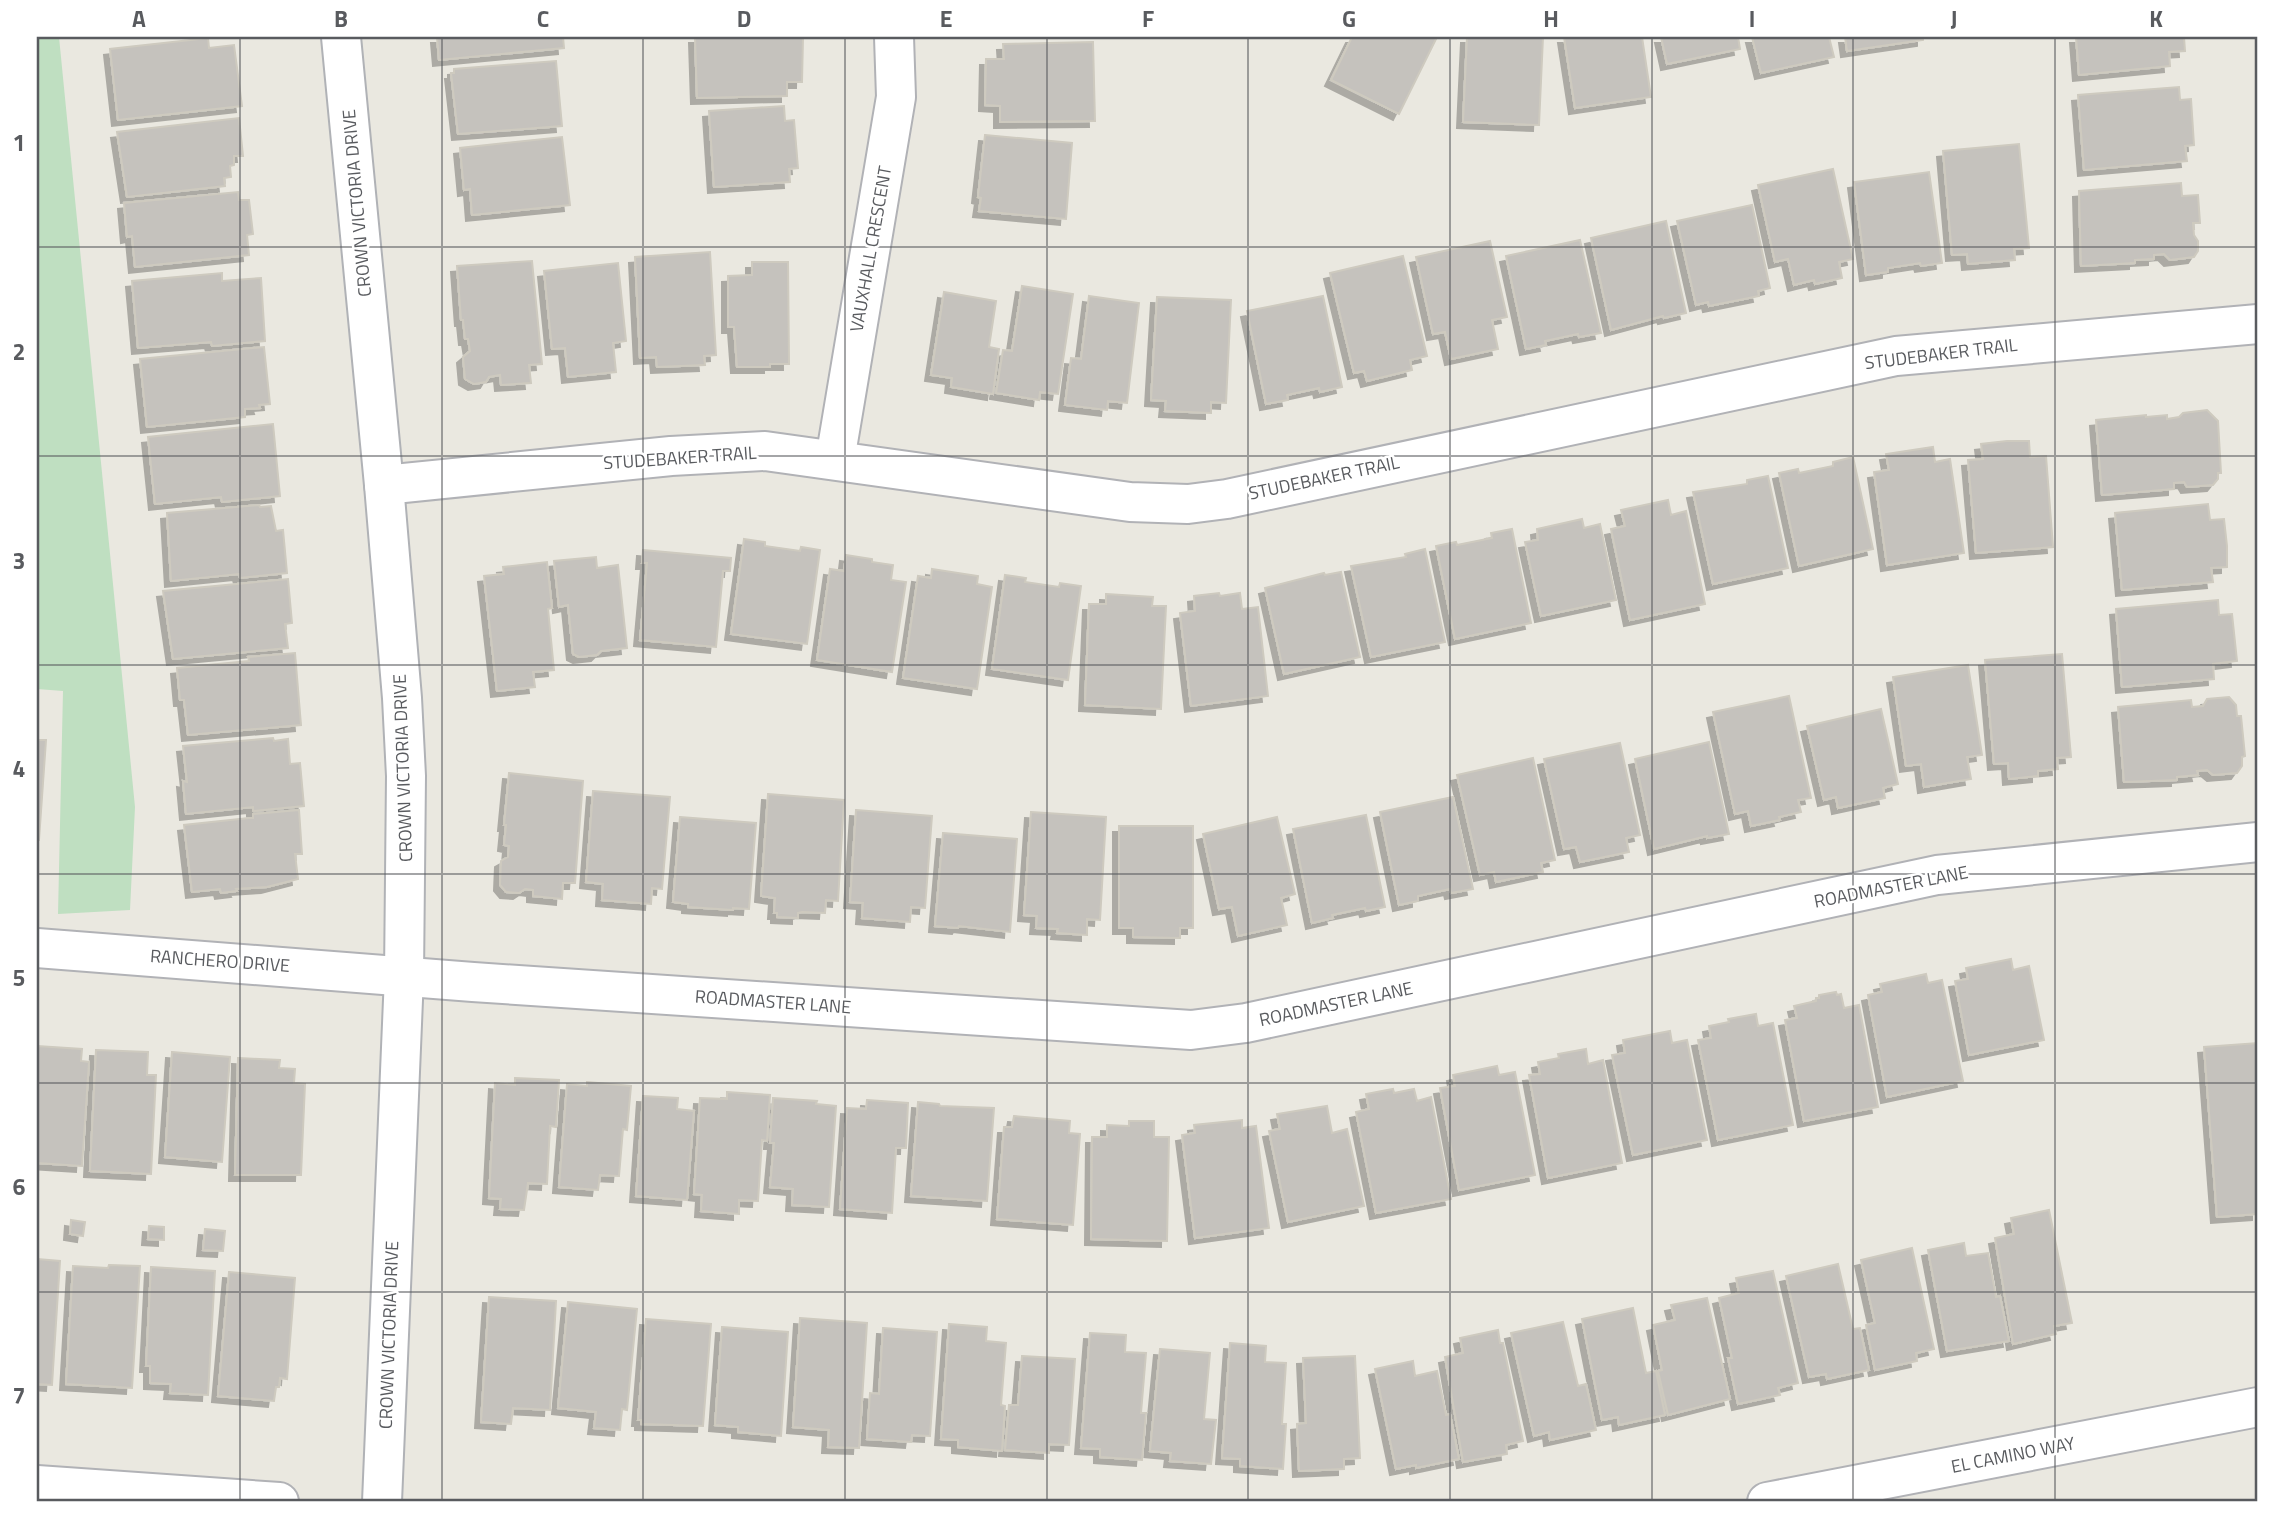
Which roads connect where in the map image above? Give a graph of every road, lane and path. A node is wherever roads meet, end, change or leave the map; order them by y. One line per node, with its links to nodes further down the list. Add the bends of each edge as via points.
1 (341, 37): 5 (street, CROWN VICTORIA DRIVE)
2 (894, 37): 4 (street, VAUXHALL CRESCENT, via 896,97)
3 (2258, 324): 4 (street, STUDEBAKER TRAIL, via 1895,356 1188,504 1130,502)
4 (835, 460): 5 (street, STUDEBAKER TRAIL, via 765,451 717,453)
5 (384, 485): 8 (street, CROWN VICTORIA DRIVE, via 406,776)
6 (2258, 842): 8 (street, ROADMASTER LANE, via 1937,875 1260,1020 1191,1030)
7 (37, 948): 8 (street, RANCHERO DRIVE)
8 (404, 976): 12 (street, CROWN VICTORIA DRIVE)
9 (2258, 1408): 13 (street, EL CAMINO WAY)
10 (37, 1485): 11 (street)
11 (279, 1502)
12 (382, 1502)
13 (1767, 1502)

